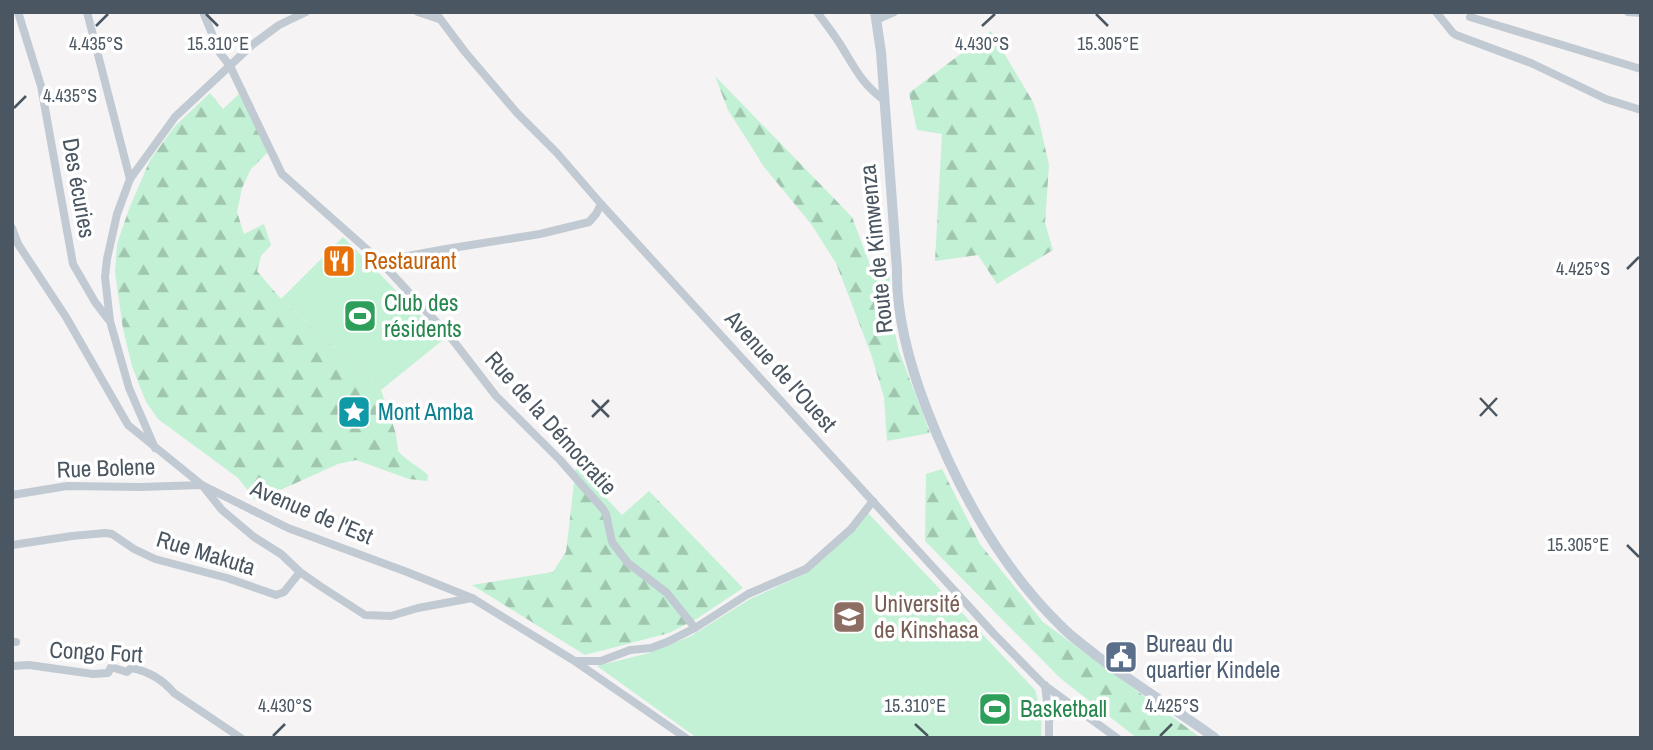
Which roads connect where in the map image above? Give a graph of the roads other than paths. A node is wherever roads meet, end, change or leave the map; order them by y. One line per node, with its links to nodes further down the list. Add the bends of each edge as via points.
1 (18, 12): 22 (street, Des écuries, via 41,86 73,264)
2 (88, 12): 18 (street)
3 (203, 12): 14 (street, Rue de la Démocratie)
4 (306, 12): 14 (street, via 279,25)
5 (418, 12): 11 (street)
6 (817, 12): 16 (street, via 859,77)
7 (894, 12): 12 (street)
8 (1436, 12): 17 (street, via 1456,35)
9 (1628, 12): 10 (street)
10 (1641, 13)
11 (437, 15): 19 (street, Avenue de l'Ouest, via 517,113)
12 (876, 16): 16 (street, Route de Kimwenza)
13 (1470, 17): 15 (street)
14 (230, 66): 18 (street, via 175,117); 21 (street, Rue de la Démocratie, via 282,174)
15 (1641, 69)
16 (884, 100): 42 (street, Route de Kimwenza, via 902,324 918,385 959,483 1014,574 1061,627)
17 (1641, 110)
18 (131, 179): 22 (street, via 107,259)
19 (601, 204): 21 (street, via 589,222); 26 (street, Avenue de l'Ouest)
20 (12, 228): 23 (street, Avenue de l'Est, via 128,425)
21 (380, 261): 30 (street, Rue de la Démocratie, via 452,339 496,396 603,509 612,542 628,563 667,593)
22 (110, 321): 23 (street, via 129,388)
23 (156, 449): 24 (street, Avenue de l'Est)
24 (202, 485): 25 (street, Rue Bolene, via 67,486); 28 (street, via 222,510); 29 (street, Avenue de l'Est, via 288,528)
25 (12, 495)
26 (873, 500): 30 (street, via 809,567 748,594); 35 (street, Avenue de l'Ouest)
27 (12, 545): 28 (street, Rue Makuta, via 112,534 155,559 276,595)
28 (300, 572): 29 (street, via 370,616 391,616)
29 (472, 598): 31 (street, Avenue de l'Est)
30 (695, 628): 31 (street, via 651,648 601,660)
31 (573, 660): 39 (street, Avenue de l'Est)
32 (12, 666): 33 (street, Congo Fort)
33 (29, 666): 34 (street); 38 (street, Congo Fort, via 93,674 108,673 111,667 145,671)
34 (12, 672)
35 (1045, 685): 36 (street, Avenue de l'Ouest); 37 (street)
36 (1073, 706): 37 (street); 41 (street, Avenue de l'Ouest)
37 (1049, 719): 40 (street)
38 (241, 738)
39 (686, 738)
40 (1049, 738)
41 (1117, 738)
42 (1215, 738)

